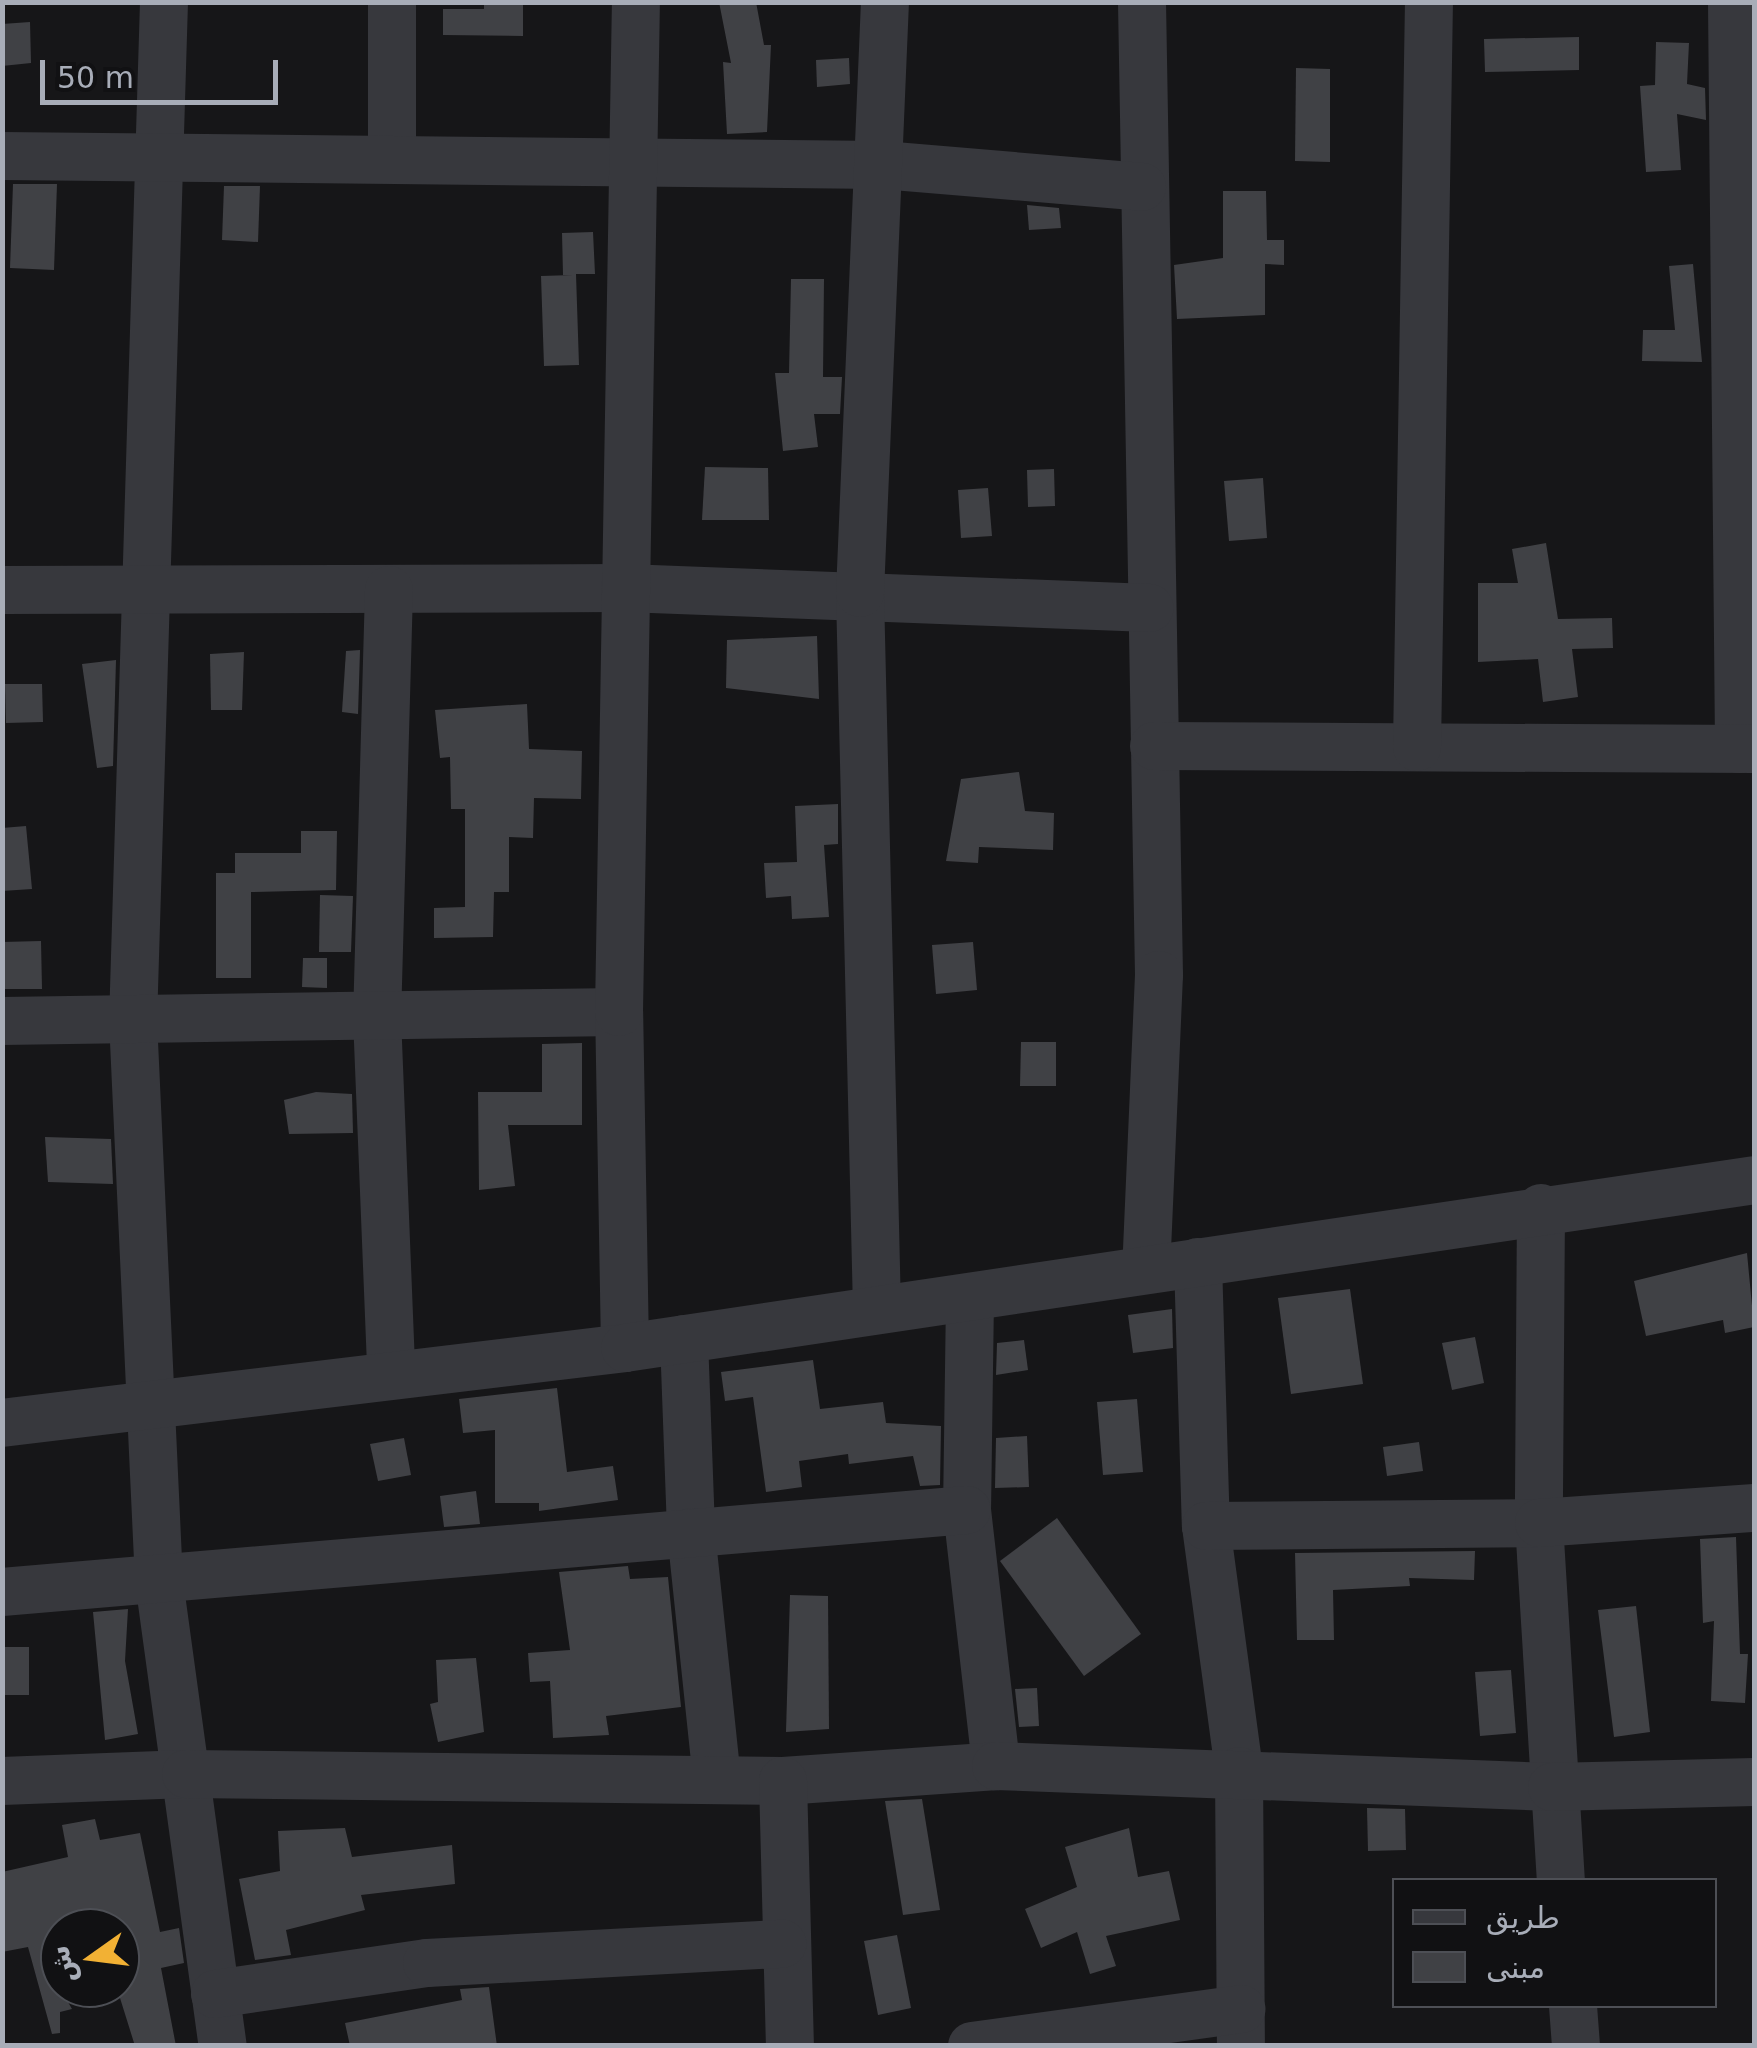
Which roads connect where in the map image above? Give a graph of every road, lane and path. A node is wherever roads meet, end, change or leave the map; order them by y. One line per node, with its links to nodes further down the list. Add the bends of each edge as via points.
1 (164, 2): 10 (street)
2 (392, 2): 11 (street)
3 (636, 2): 12 (street)
4 (885, 2): 13 (street)
5 (1142, 2): 14 (street)
6 (1429, 2): 24 (street)
7 (1732, 2): 8 (street)
8 (1744, 118): 15 (street)
9 (2, 156): 10 (street)
10 (158, 156): 11 (street); 18 (street)
11 (392, 156): 12 (street)
12 (634, 159): 13 (street); 17 (street)
13 (882, 165): 14 (street); 21 (street)
14 (1142, 187): 22 (street)
15 (1744, 282): 16 (street)
16 (1745, 465): 25 (street)
17 (625, 588): 20 (street); 21 (street); 26 (street)
18 (147, 589): 19 (street); 20 (street); 28 (street)
19 (2, 590)
20 (390, 590): 27 (street)
21 (860, 593): 22 (street); 35 (street)
22 (1150, 608): 23 (street)
23 (1154, 746): 24 (street); 33 (street, via 1156,1142)
24 (1416, 747): 25 (street)
25 (1747, 749)
26 (619, 1012): 27 (street); 37 (street)
27 (377, 1017): 28 (street); 38 (street)
28 (134, 1020): 29 (street); 39 (street)
29 (2, 1021)
30 (1754, 1180): 31 (street)
31 (1541, 1208): 32 (street); 43 (street)
32 (1198, 1262): 33 (street); 44 (street)
33 (1146, 1268): 34 (street)
34 (970, 1298): 35 (street); 42 (street)
35 (878, 1310): 36 (street)
36 (684, 1340): 37 (street); 45 (street)
37 (626, 1348): 38 (street)
38 (391, 1373): 39 (street)
39 (152, 1404): 40 (street); 46 (street)
40 (2, 1423)
41 (1754, 1508): 43 (street)
42 (967, 1510): 45 (street); 48 (street)
43 (1539, 1523): 44 (street); 55 (street)
44 (1206, 1526): 49 (street)
45 (691, 1532): 46 (street); 51 (street)
46 (158, 1581): 47 (street); 50 (street)
47 (2, 1592)
48 (996, 1766): 49 (street); 53 (street)
49 (1239, 1770): 55 (street); 60 (street)
50 (186, 1774): 51 (street); 52 (street); 58 (street)
51 (717, 1780): 53 (street)
52 (2, 1781)
53 (784, 1782): 57 (street)
54 (1754, 1782): 55 (street)
55 (1552, 1788): 56 (street)
56 (1561, 1878)
57 (782, 1944): 58 (street, via 427,1963); 62 (street)
58 (215, 1994): 61 (street)
59 (1573, 2008): 64 (street)
60 (1241, 2027): 63 (street)
61 (223, 2046)
62 (790, 2046)
63 (972, 2046)
64 (1576, 2046)

